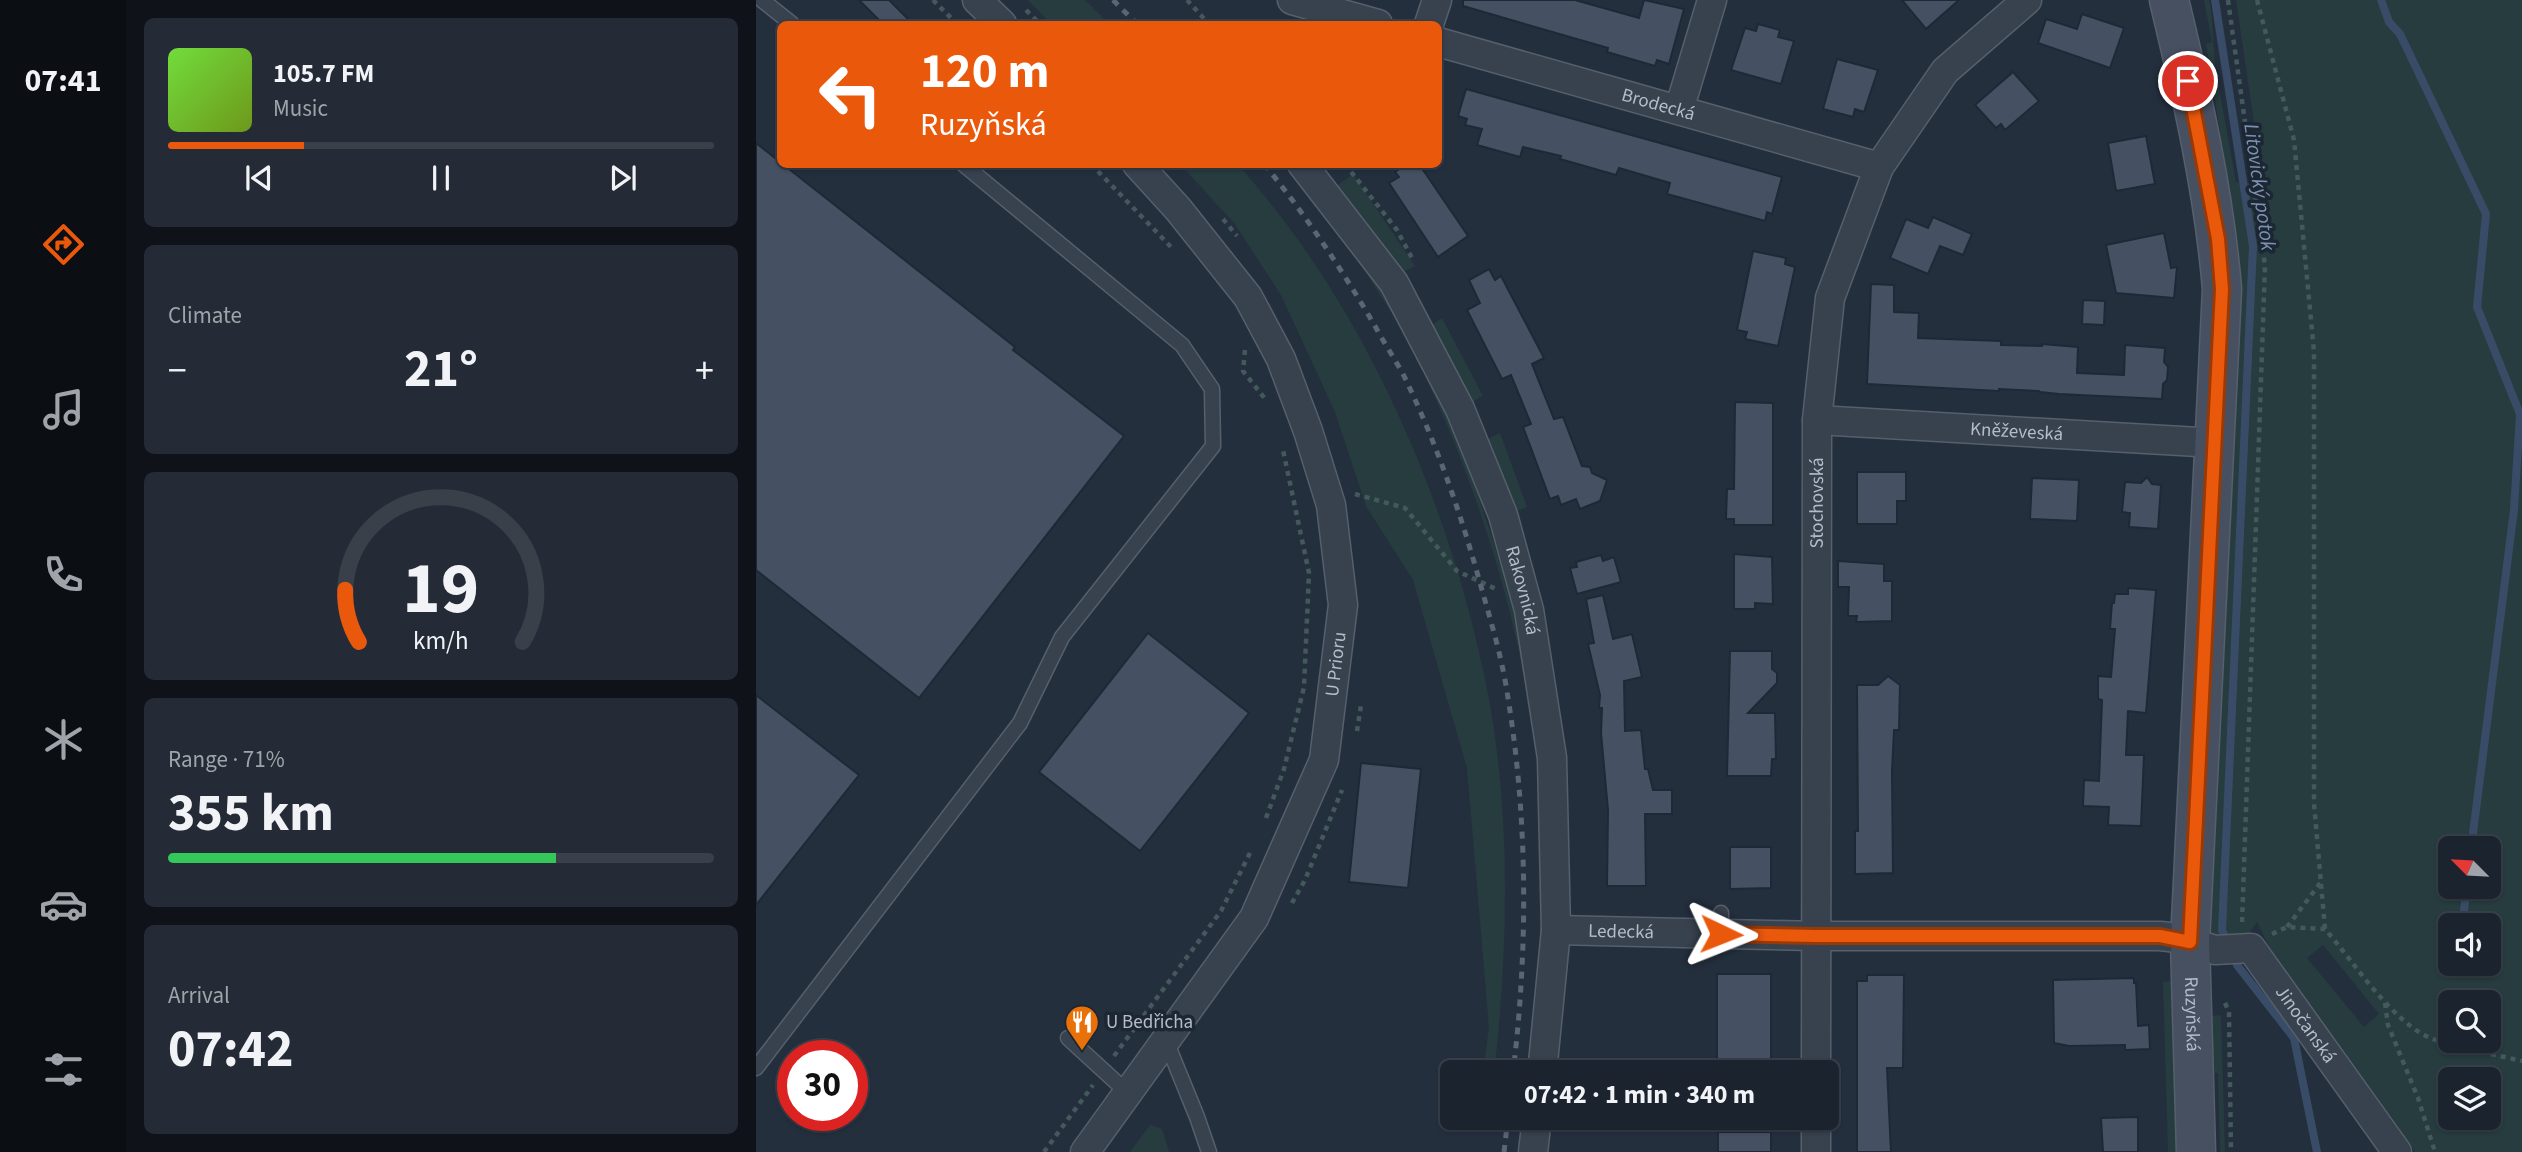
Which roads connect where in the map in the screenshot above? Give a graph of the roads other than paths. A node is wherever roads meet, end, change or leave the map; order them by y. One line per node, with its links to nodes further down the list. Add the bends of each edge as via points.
1 (762, 0): 8 (lane)
2 (977, 0): 9 (street)
3 (1292, 0): 10 (street); 11 (street)
4 (1437, 0): 12 (street)
5 (1712, 0): 14 (street)
6 (2027, 0): 15 (street, Stochovská, via 1945,71)
7 (2169, 0): 20 (street, Ruzyňská, via 2218,239 2222,289)
8 (788, 21)
9 (999, 21)
10 (1284, 21)
11 (1367, 21)
12 (1430, 21)
13 (1442, 43): 14 (street, Brodecká)
14 (1679, 110): 15 (street, Brodecká)
15 (1879, 167): 19 (street, Stochovská, via 1830,298)
16 (967, 168): 28 (lane, via 1182,345 1212,389 1213,446 1062,637 1020,723)
17 (1141, 168): 25 (street, U Prioru, via 1248,297 1281,359 1331,505 1343,605 1324,760 1254,918)
18 (1305, 168): 21 (street, Rakovnická, via 1394,283 1460,409 1503,515 1529,610 1552,758)
19 (1818, 420): 20 (street, Kněževeská); 22 (street, Stochovská)
20 (2216, 443): 23 (street, Ruzyňská)
21 (1556, 930): 22 (street, Ledecká, via 1721,923); 26 (street, Rakovnická)
22 (1816, 936): 23 (street, Ledecká, via 2160,936); 27 (street, Stochovská)
23 (2224, 947): 36 (street, Ruzyňská); 37 (street, Jinočanská)
24 (1068, 1038): 29 (lane)
25 (1166, 1041): 29 (street, U Prioru); 33 (lane)
26 (1543, 1060)
27 (1816, 1060)
28 (756, 1068)
29 (1128, 1093): 32 (street, U Prioru)
30 (1536, 1130): 34 (street)
31 (1816, 1130): 35 (street)
32 (1085, 1152)
33 (1209, 1152)
34 (1533, 1152)
35 (1816, 1152)
36 (2196, 1152)
37 (2397, 1152)

